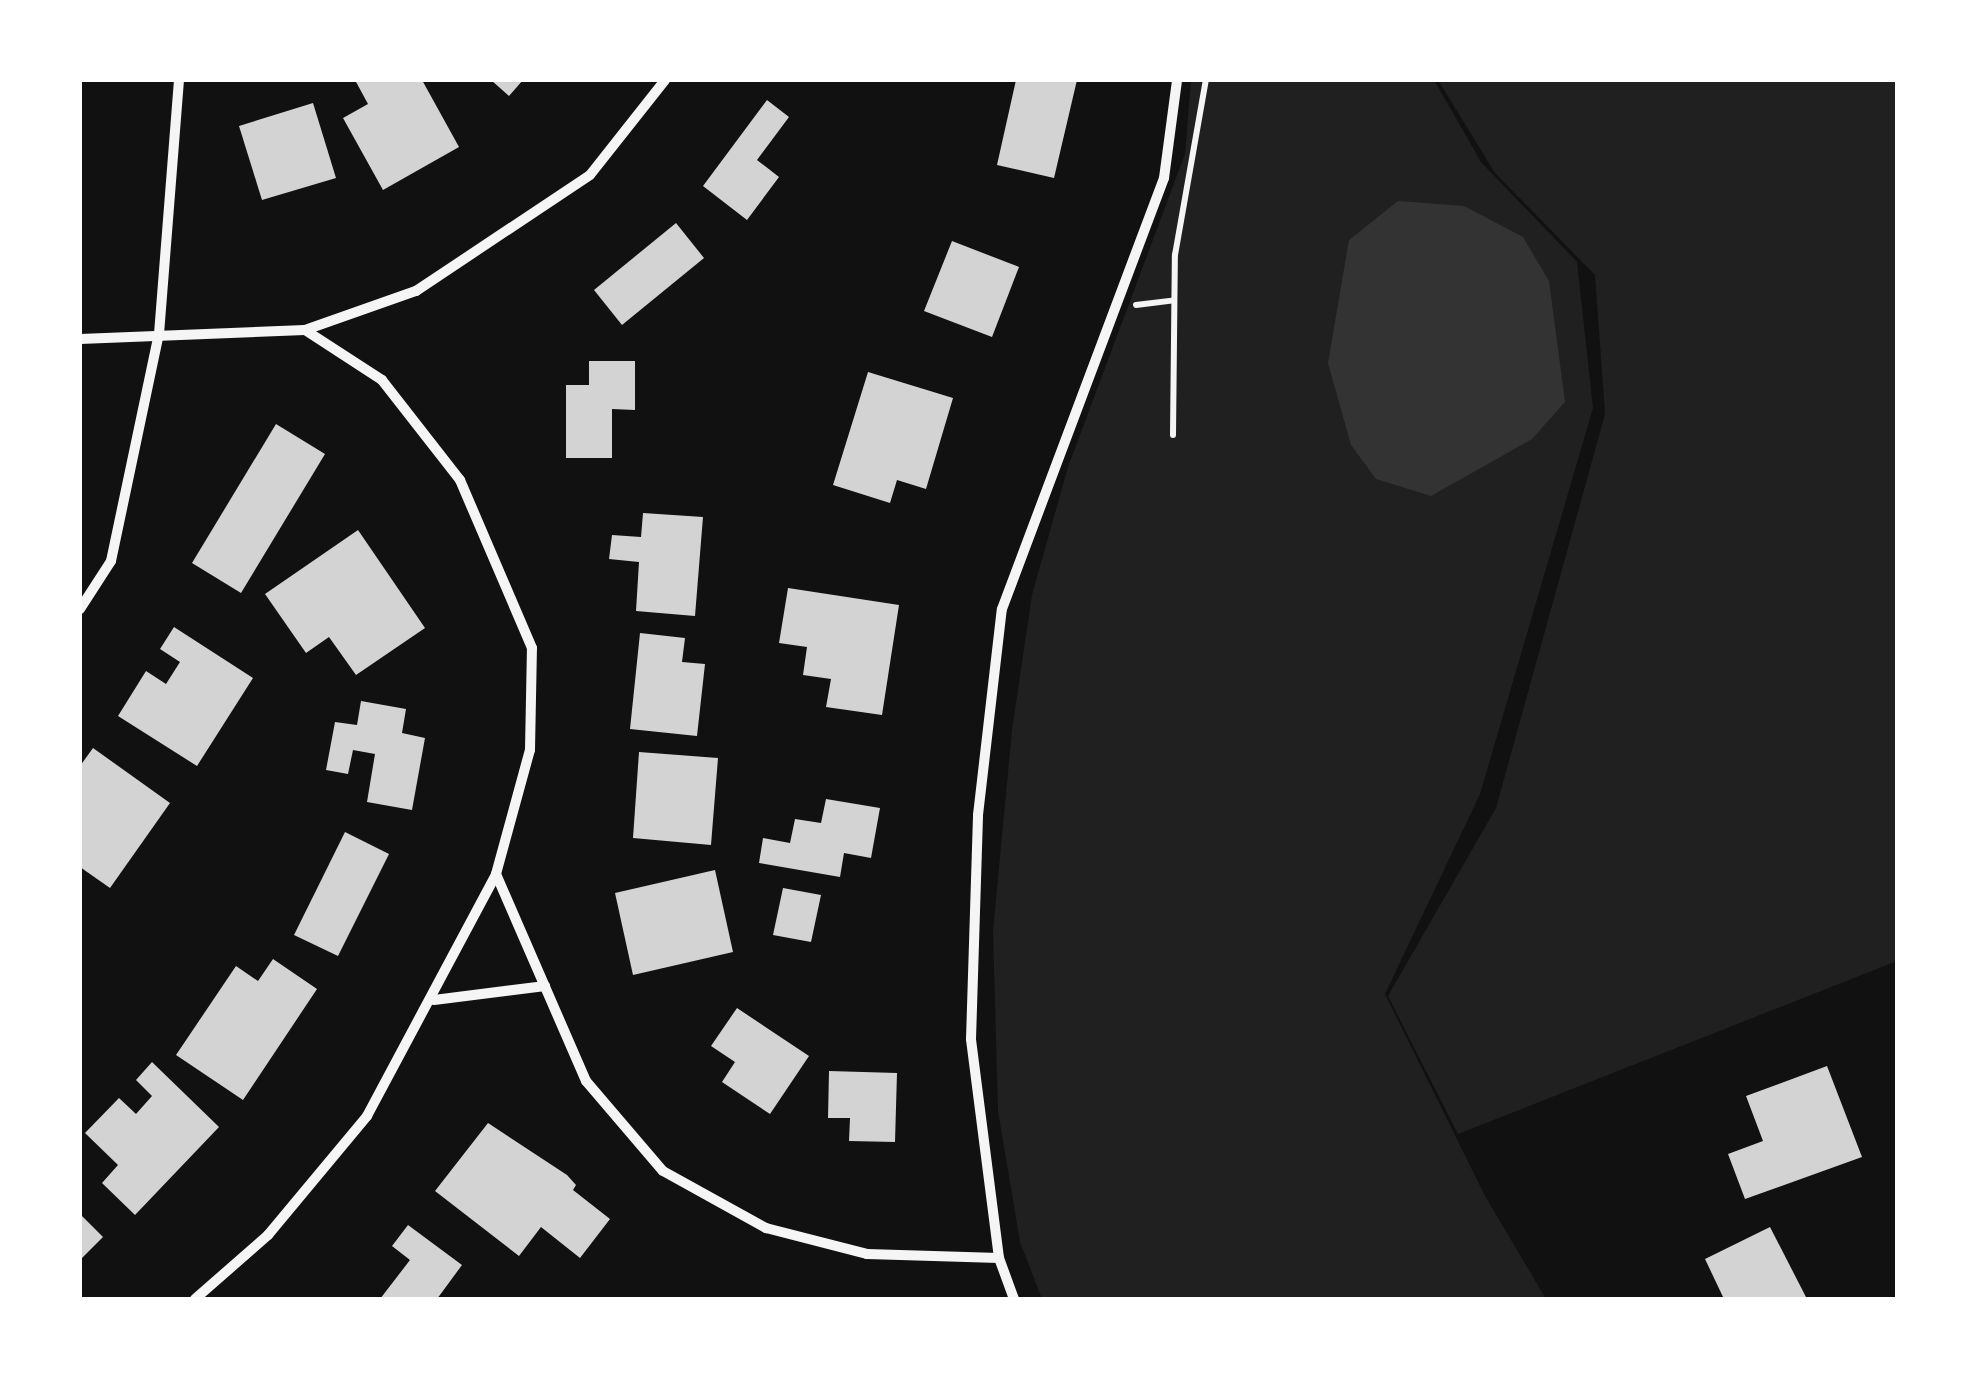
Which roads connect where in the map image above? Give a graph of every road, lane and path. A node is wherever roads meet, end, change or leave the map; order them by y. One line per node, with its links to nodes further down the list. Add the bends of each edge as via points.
1 (179, 80): 8 (street)
2 (665, 80): 7 (street, via 590,175 416,290)
3 (1177, 80): 6 (street, via 1164,178)
4 (1206, 80): 5 (path, via 1175,255)
5 (1174, 300): 6 (path); 10 (path)
6 (1114, 308): 15 (street, via 1002,609 978,815 970,1039)
7 (305, 330): 8 (street); 12 (street, via 382,380 460,480 532,648 530,750)
8 (159, 334): 9 (street); 11 (street, via 111,562)
9 (80, 340)
10 (1174, 435)
11 (80, 609)
12 (496, 874): 13 (street); 14 (street)
13 (545, 986): 14 (street); 15 (street, via 586,1082 663,1172 766,1228 866,1254)
14 (434, 1000): 16 (street, via 367,1116 268,1235)
15 (999, 1258): 17 (street)
16 (195, 1299)
17 (1014, 1299)

